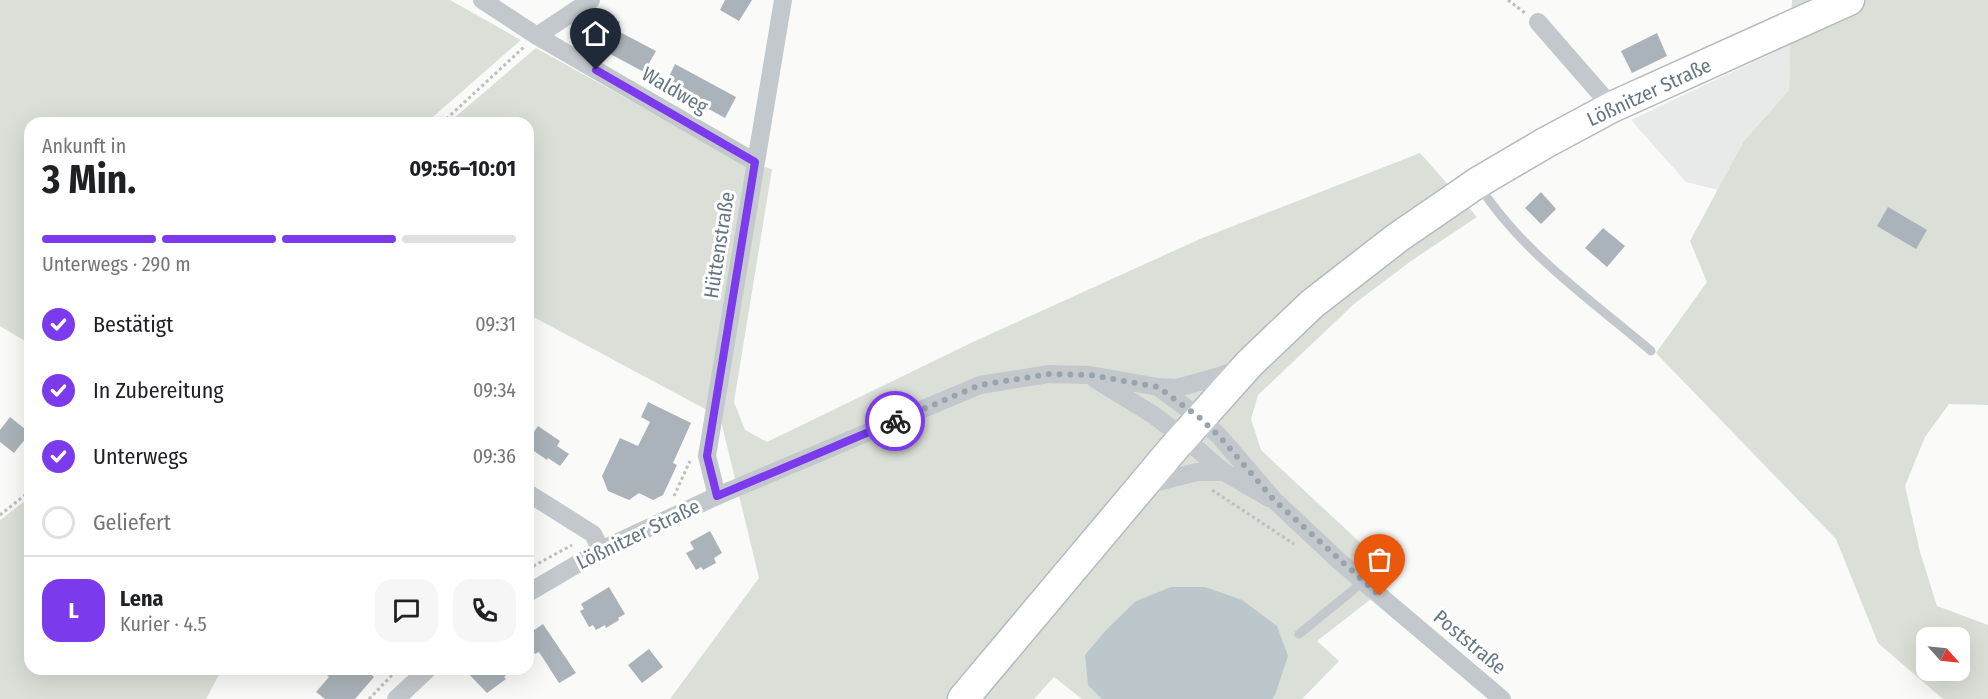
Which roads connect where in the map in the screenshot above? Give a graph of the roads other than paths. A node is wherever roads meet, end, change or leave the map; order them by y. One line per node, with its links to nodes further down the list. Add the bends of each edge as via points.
1 (482, 0): 6 (street, Waldweg)
2 (591, 0): 6 (street)
3 (783, 0): 8 (street, Hüttenstraße)
4 (1838, 6): 7 (main road, Lößnitzer Straße)
5 (1538, 22): 7 (street)
6 (537, 36): 8 (street, Waldweg)
7 (1612, 107): 9 (main road, Lößnitzer Straße)
8 (755, 162): 17 (street, Hüttenstraße, via 707,456)
9 (1477, 183): 10 (lane, via 1492,207 1524,242); 11 (main road, Lößnitzer Straße, via 1312,304)
10 (1651, 351)
11 (1250, 363): 13 (street, Lößnitzer Straße, via 1194,384); 14 (main road, Lößnitzer Straße)
12 (1090, 375): 13 (street, Lößnitzer Straße); 14 (street, via 1152,414); 17 (street, Lößnitzer Straße, via 1049,374 980,385)
13 (1158, 387): 14 (street, Lößnitzer Straße)
14 (1192, 428): 15 (street, Poststraße); 16 (main road, Lößnitzer Straße); 19 (street, Poststraße, via 1238,456)
15 (1224, 472): 16 (street, via 1197,472); 19 (street, Poststraße)
16 (1141, 487): 26 (main road, Lößnitzer Straße)
17 (717, 496): 20 (street, Lößnitzer Straße)
18 (534, 497): 20 (street, via 593,534)
19 (1274, 500): 21 (street, Poststraße)
20 (601, 550): 22 (street, Lößnitzer Straße)
21 (1363, 582): 23 (lane); 27 (street, Poststraße)
22 (534, 589)
23 (1299, 634)
24 (422, 675): 25 (street)
25 (396, 699)
26 (963, 699)
27 (1502, 699)

